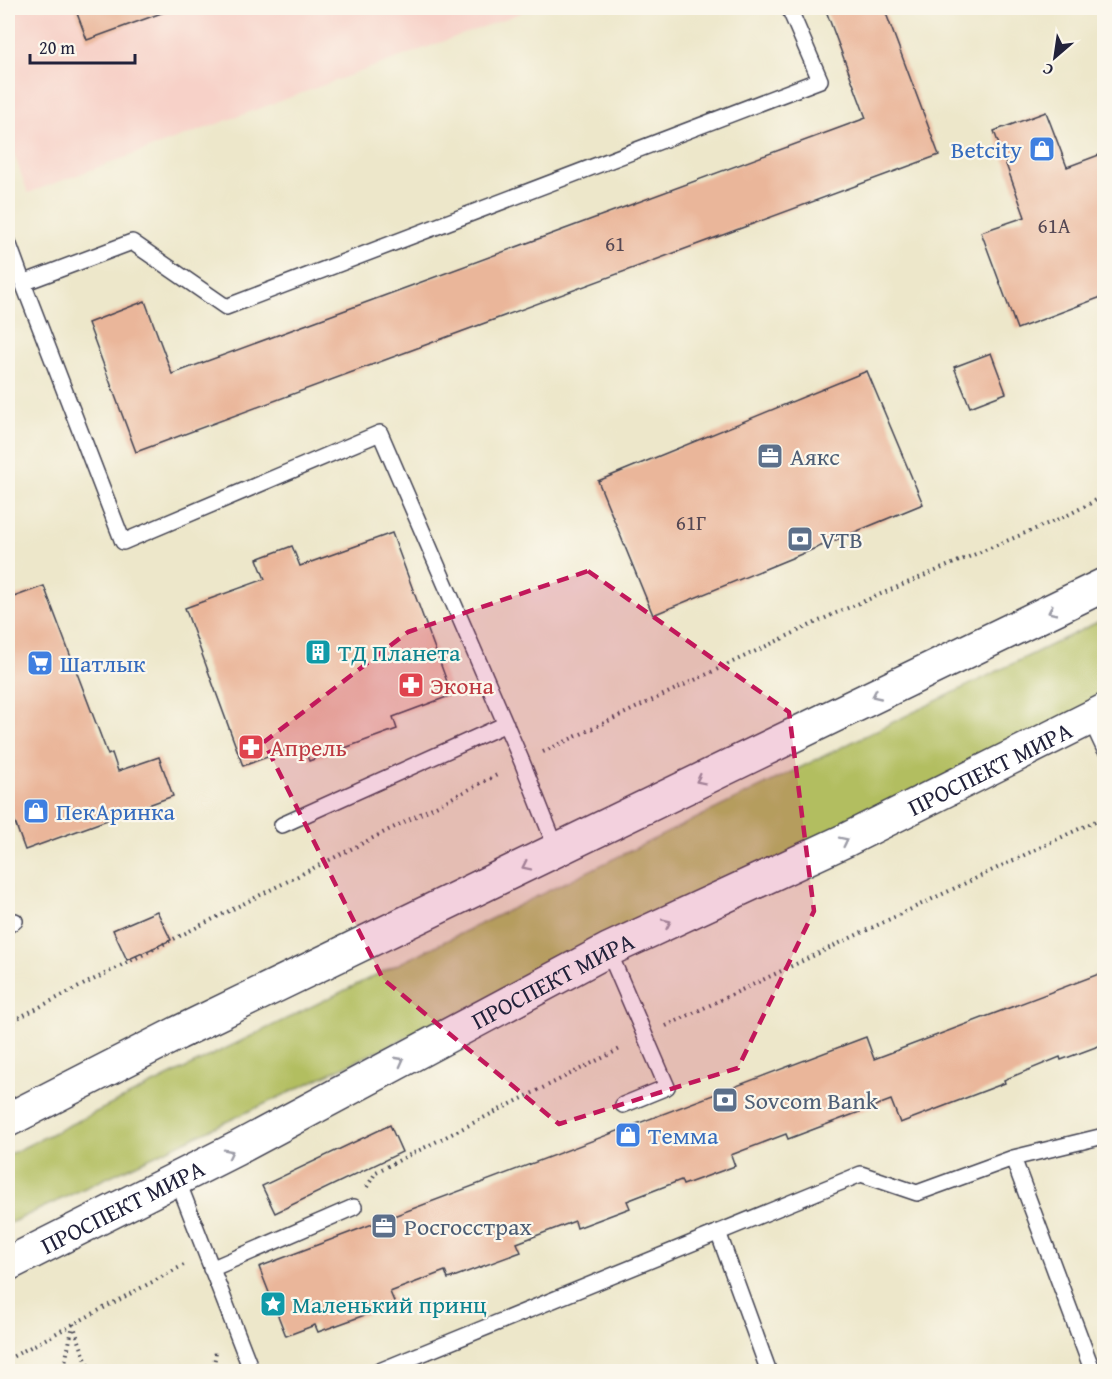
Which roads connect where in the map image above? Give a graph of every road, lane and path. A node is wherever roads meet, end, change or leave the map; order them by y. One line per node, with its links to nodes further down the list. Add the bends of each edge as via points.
1 (789, 8): 3 (lane, via 820,80 226,307 132,242)
2 (8, 242): 3 (lane)
3 (23, 283): 7 (lane, via 123,542 380,433)
4 (1104, 496): 9 (path, via 1068,515 836,613)
5 (1104, 585): 12 (main road, one-way to 12)
6 (1097, 715): 8 (lane); 13 (main road, ПРОСПЕКТ МИРА, one-way to 6, via 846,840)
7 (506, 724): 9 (lane); 11 (lane)
8 (1104, 748)
9 (522, 762): 12 (lane); 14 (path)
10 (1104, 817): 15 (path)
11 (282, 825)
12 (557, 850): 17 (main road, one-way to 17)
13 (608, 951): 15 (lane); 20 (main road, ПРОСПЕКТ МИРА, one-way to 13)
14 (8, 1023)
15 (645, 1036): 16 (lane, via 667,1087); 21 (path, via 376,1172)
16 (623, 1105)
17 (8, 1117)
18 (1104, 1136): 19 (lane)
19 (1013, 1158): 22 (lane, via 917,1192 861,1174); 33 (lane)
20 (177, 1179): 23 (lane); 24 (main road, ПРОСПЕКТ МИРА)
21 (354, 1207): 25 (lane)
22 (718, 1232): 31 (lane); 32 (lane)
23 (205, 1253): 25 (lane); 26 (path)
24 (8, 1264)
25 (212, 1269): 30 (lane)
26 (73, 1324): 27 (path); 28 (path); 29 (path)
27 (8, 1359)
28 (63, 1371)
29 (90, 1371)
30 (252, 1371)
31 (376, 1371)
32 (768, 1371)
33 (1093, 1371)

